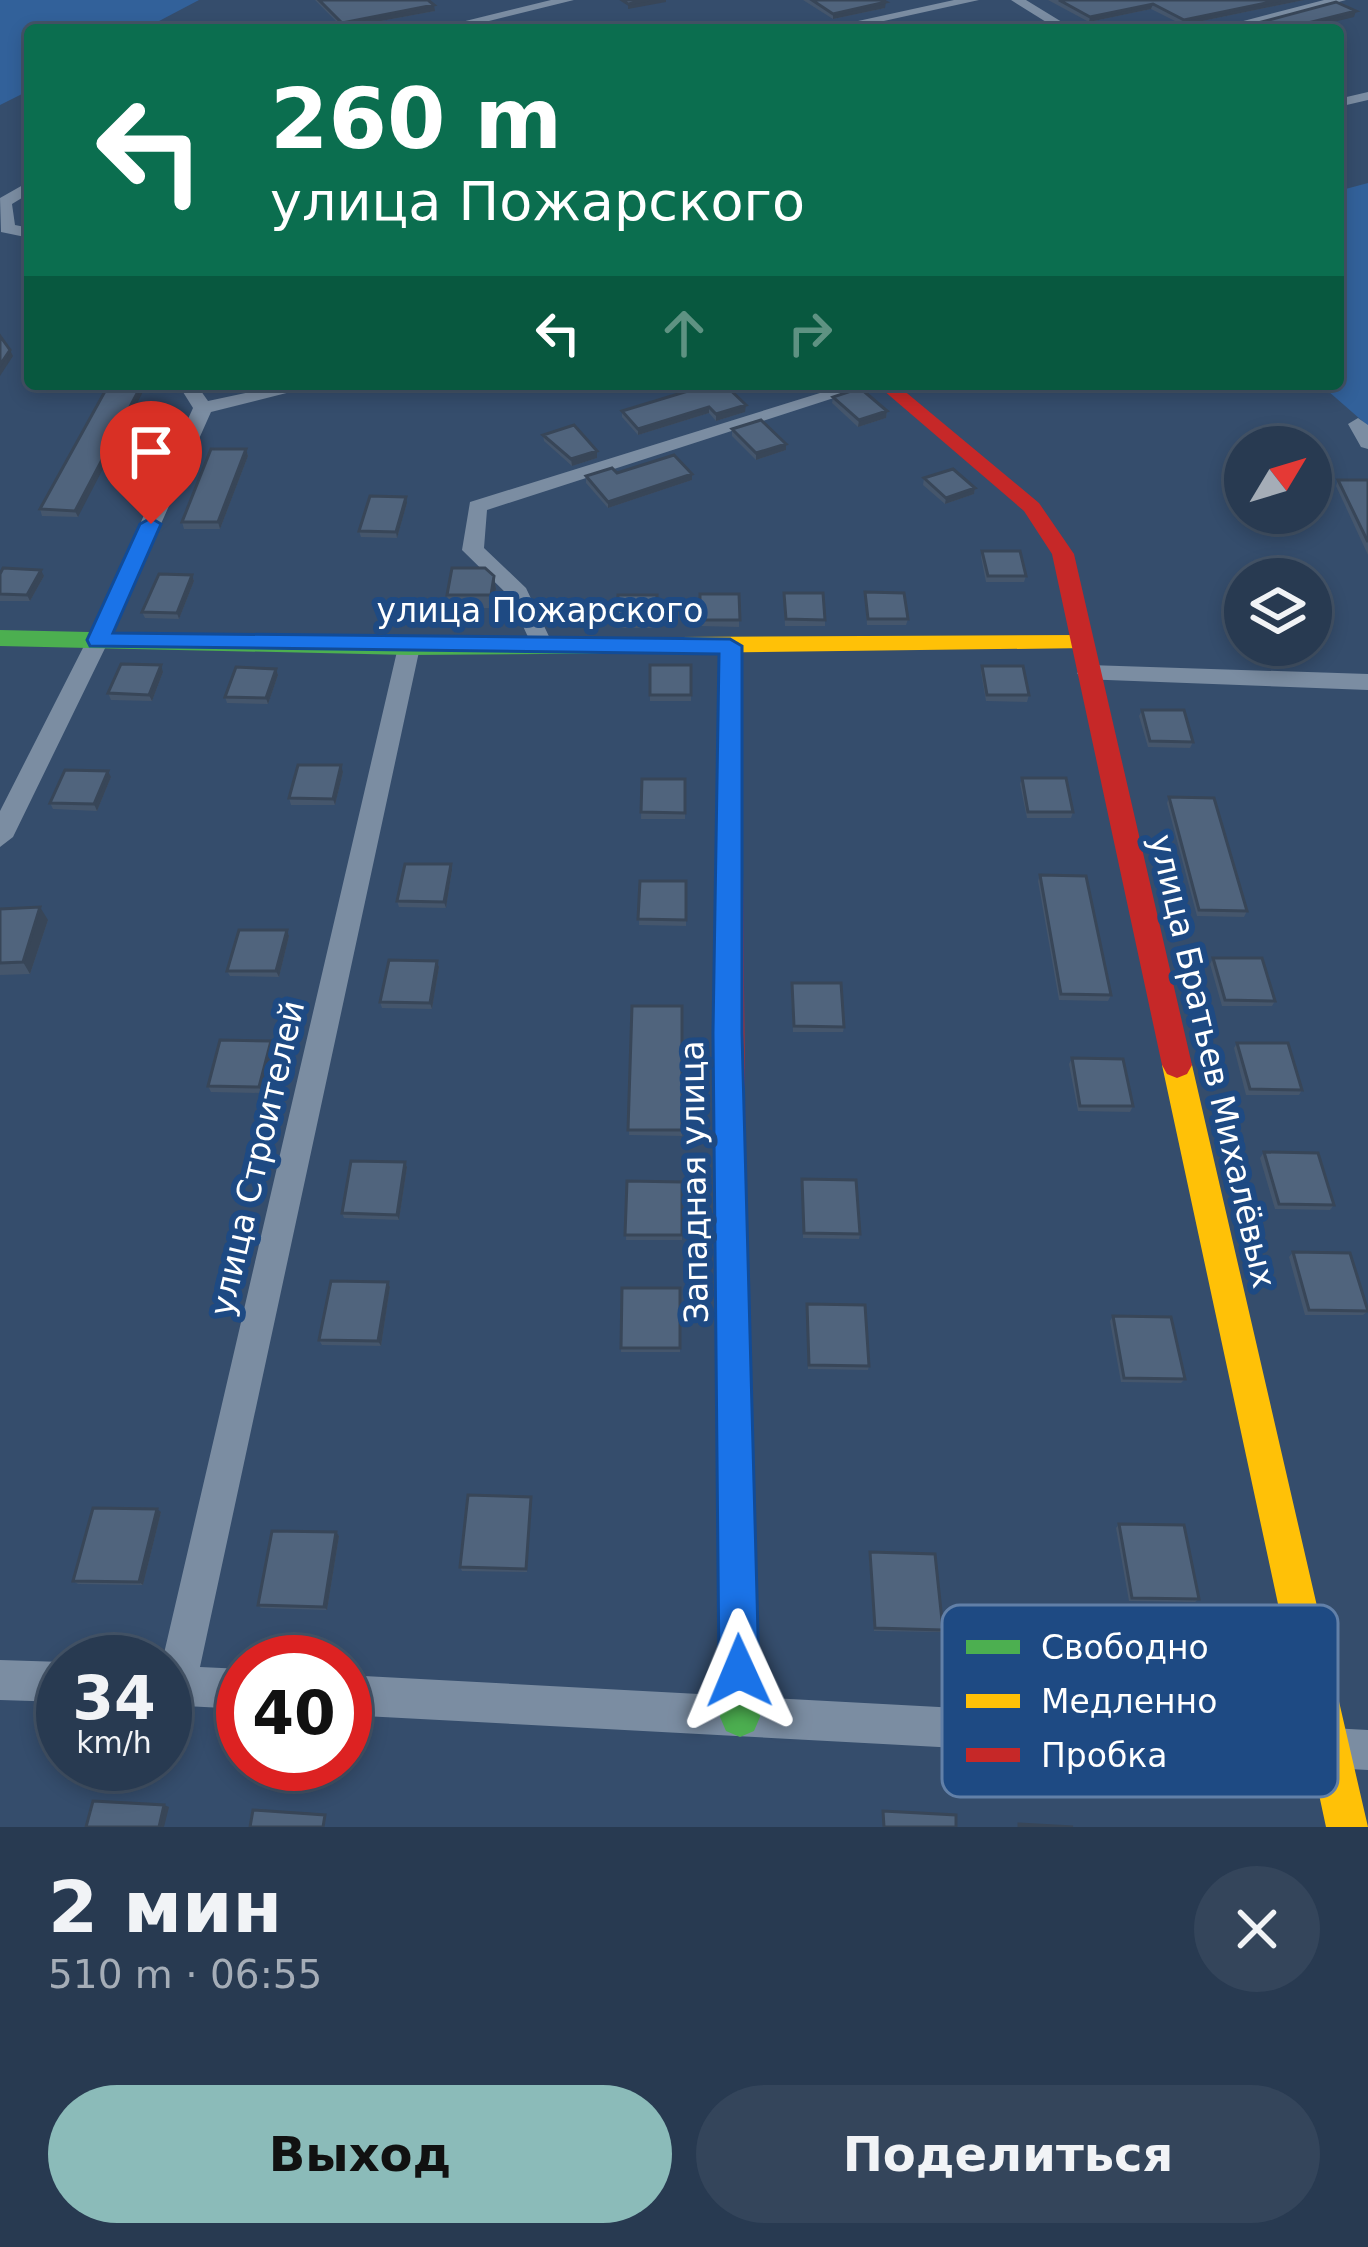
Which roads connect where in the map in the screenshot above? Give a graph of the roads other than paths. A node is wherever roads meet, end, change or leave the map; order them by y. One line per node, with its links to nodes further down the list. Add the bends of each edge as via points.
1 (568, 0): 7 (street)
2 (973, 0): 8 (street)
3 (1017, 0): 9 (street)
4 (1340, 0): 10 (street)
5 (456, 12): 6 (street)
6 (468, 24)
7 (482, 24)
8 (854, 24)
9 (1058, 24)
10 (1241, 24)
11 (2, 204): 12 (street)
12 (4, 229)
13 (191, 390): 17 (street)
14 (286, 390): 17 (street)
15 (849, 390): 23 (street, via 477,506 473,550 518,593)
16 (892, 390): 20 (street, улица Братьев Михалёвых, via 1052,531)
17 (203, 408): 19 (street)
18 (0, 638): 19 (street, улица Пожарского)
19 (98, 640): 22 (street, улица Пожарского); 26 (street)
20 (1080, 643): 21 (street, улица Пожарского); 24 (street, улица Братьев Михалёвых)
21 (730, 646): 23 (street, улица Пожарского); 33 (street, Западная улица, via 727,1033)
22 (409, 647): 23 (street, улица Пожарского); 28 (street, улица Строителей)
23 (543, 647)
24 (1089, 673): 25 (street); 27 (street, улица Братьев Михалёвых)
25 (1368, 682)
26 (0, 837)
27 (1314, 1605)
28 (182, 1635)
29 (0, 1680): 30 (street)
30 (36, 1681)
31 (372, 1697): 33 (street)
32 (1338, 1703): 35 (street, улица Братьев Михалёвых)
33 (740, 1717): 34 (street)
34 (942, 1728)
35 (1349, 1749): 36 (street, улица Братьев Михалёвых)
36 (1347, 1827)

